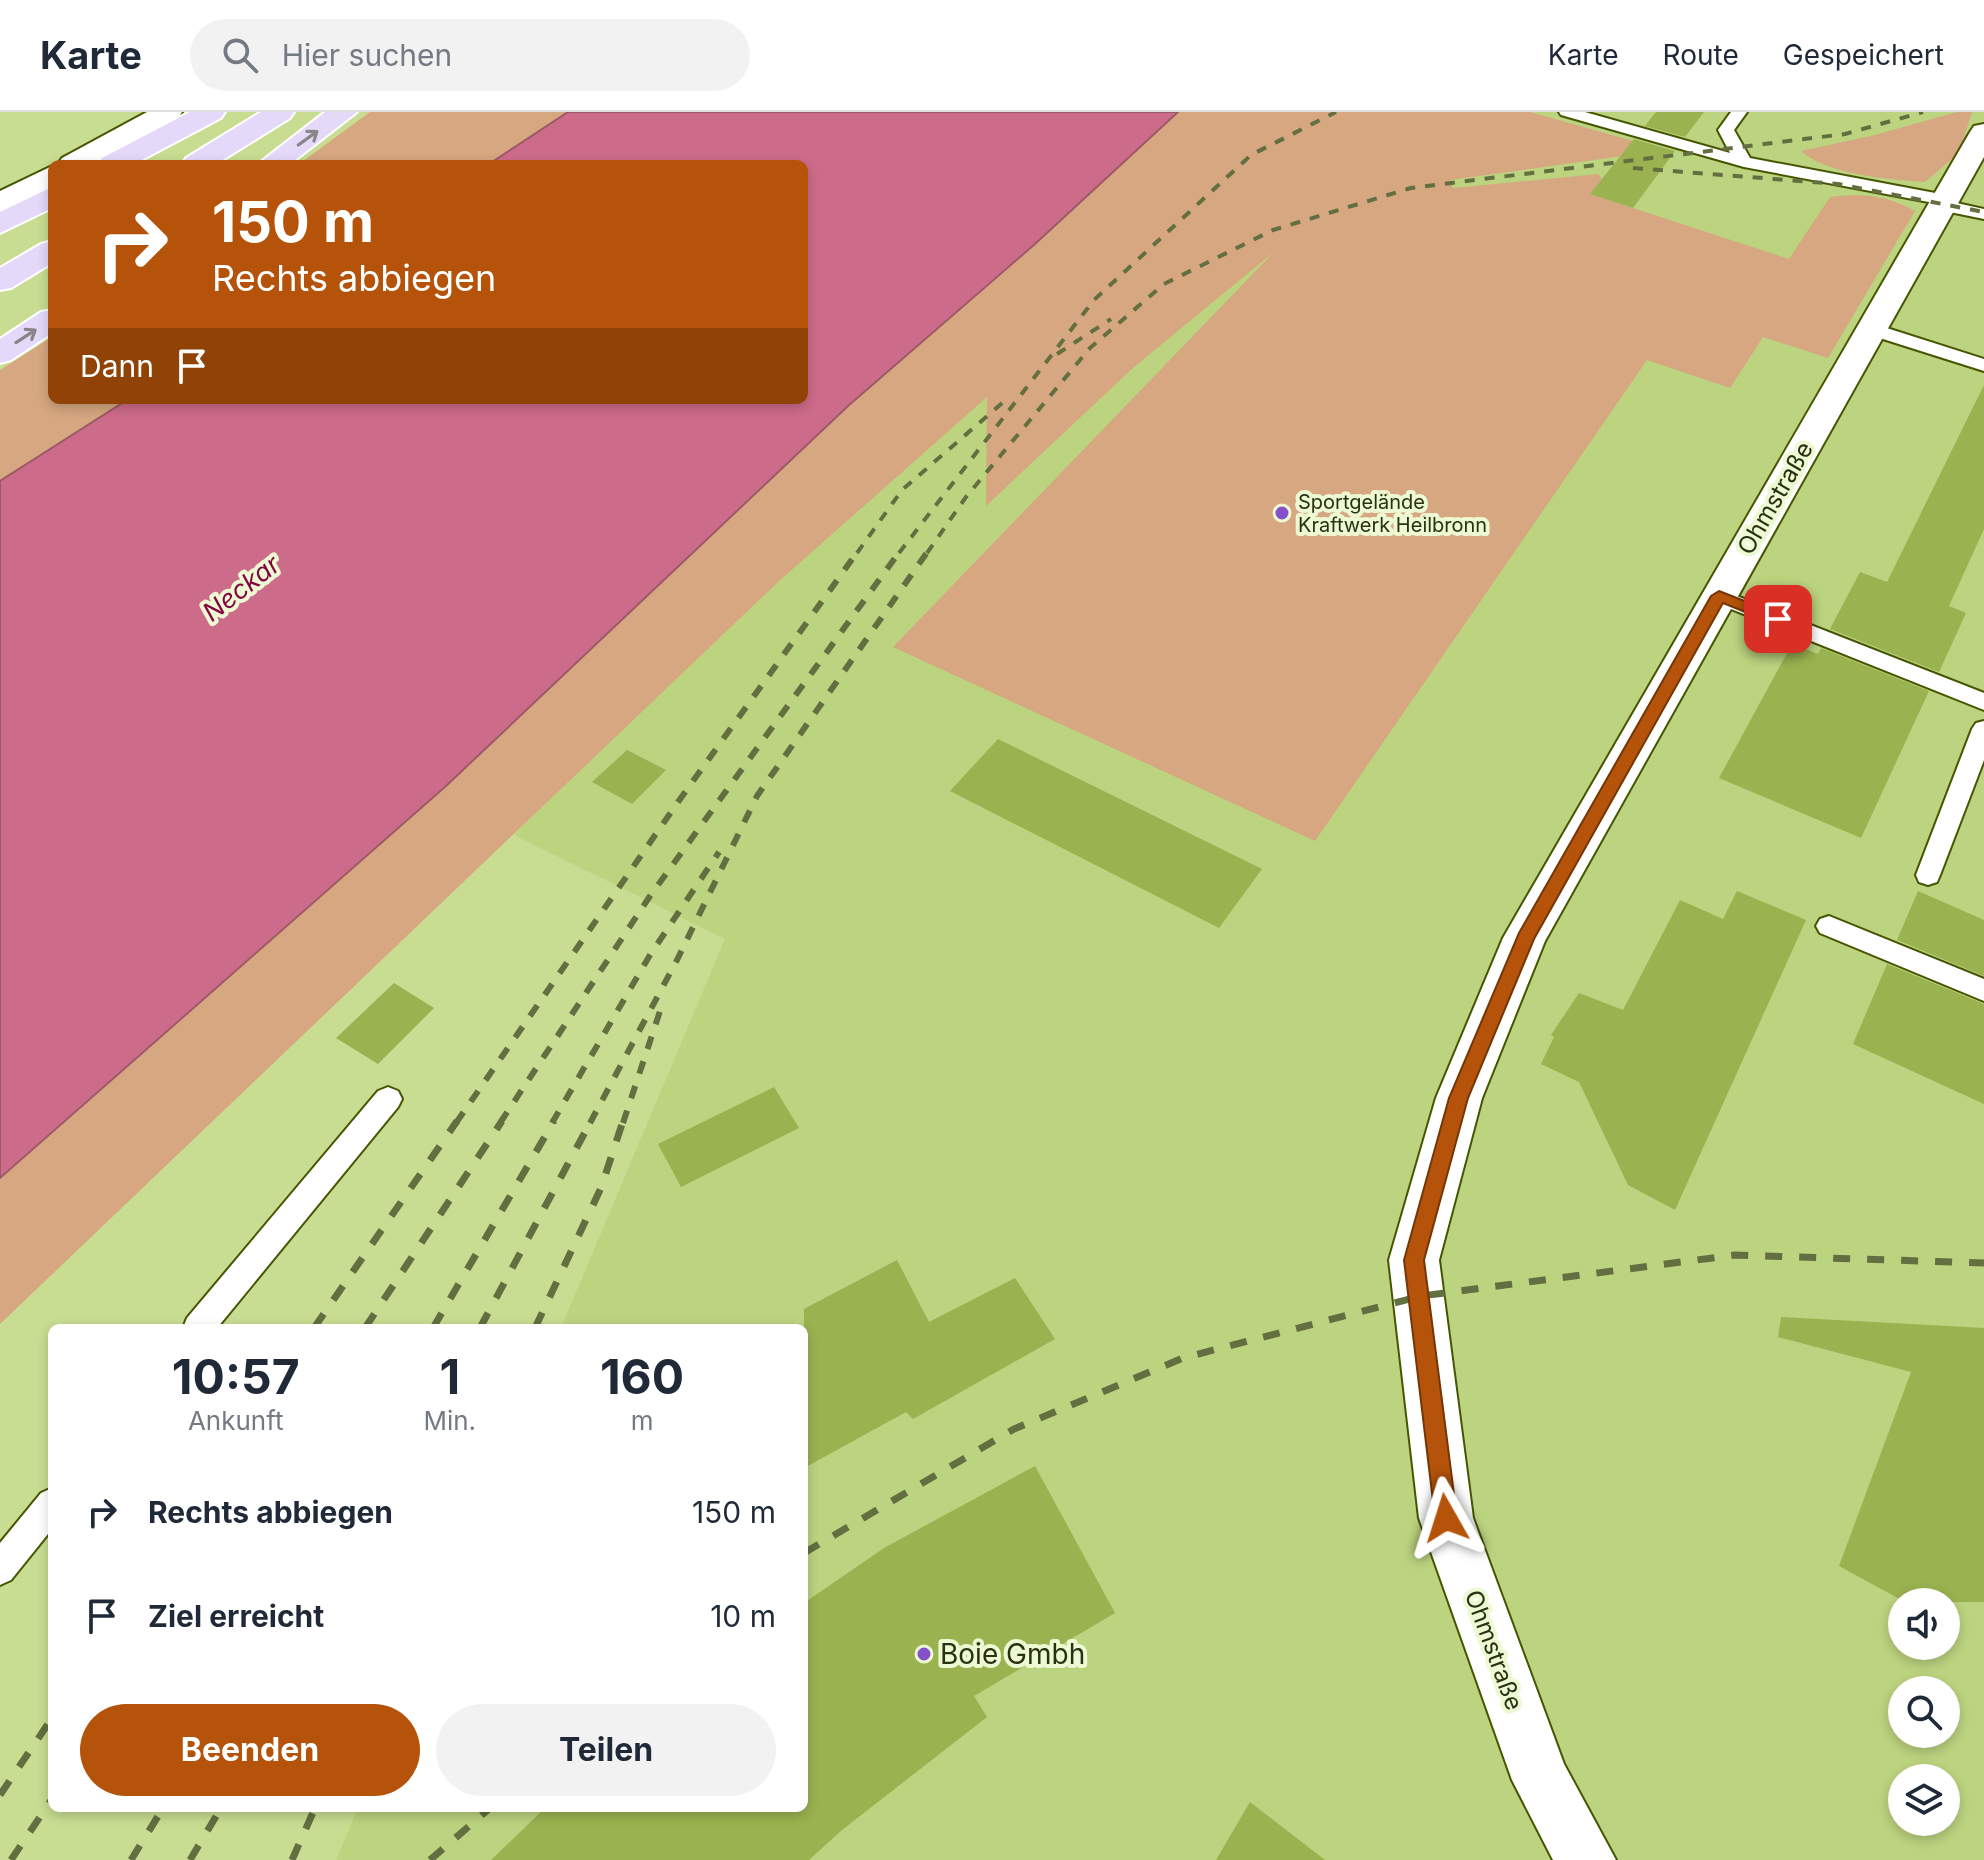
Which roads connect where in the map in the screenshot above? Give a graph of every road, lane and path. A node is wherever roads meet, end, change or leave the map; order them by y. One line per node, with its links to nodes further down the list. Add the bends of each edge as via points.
1 (168, 112): 9 (street)
2 (211, 112): 10 (main road)
3 (280, 112): 11 (main road)
4 (343, 112): 12 (main road, one-way to 4)
5 (1567, 112): 7 (lane)
6 (1739, 112): 13 (lane, via 1726,130)
7 (1617, 118): 13 (lane)
8 (1984, 132): 17 (street, Ohmstraße)
9 (79, 160)
10 (120, 160)
11 (202, 160)
12 (277, 160)
13 (1744, 162): 17 (lane)
14 (48, 177): 16 (street)
15 (48, 198): 19 (main road)
16 (0, 203)
17 (1943, 203): 18 (lane); 23 (street, Ohmstraße)
18 (1984, 214)
19 (0, 224)
20 (48, 252): 21 (main road)
21 (0, 281)
22 (48, 322): 24 (main road, one-way to 22)
23 (1871, 329): 25 (lane); 26 (street, Ohmstraße)
24 (0, 353)
25 (1984, 365)
26 (1719, 596): 27 (lane); 36 (street, Ohmstraße, via 1525,938 1459,1098 1414,1260 1446,1518 1541,1780)
27 (1984, 702)
28 (1984, 729): 29 (lane)
29 (1928, 875)
30 (1829, 926): 31 (lane)
31 (1984, 990)
32 (388, 1099): 33 (lane)
33 (201, 1324)
34 (48, 1509): 35 (lane)
35 (0, 1569)
36 (1586, 1860)

